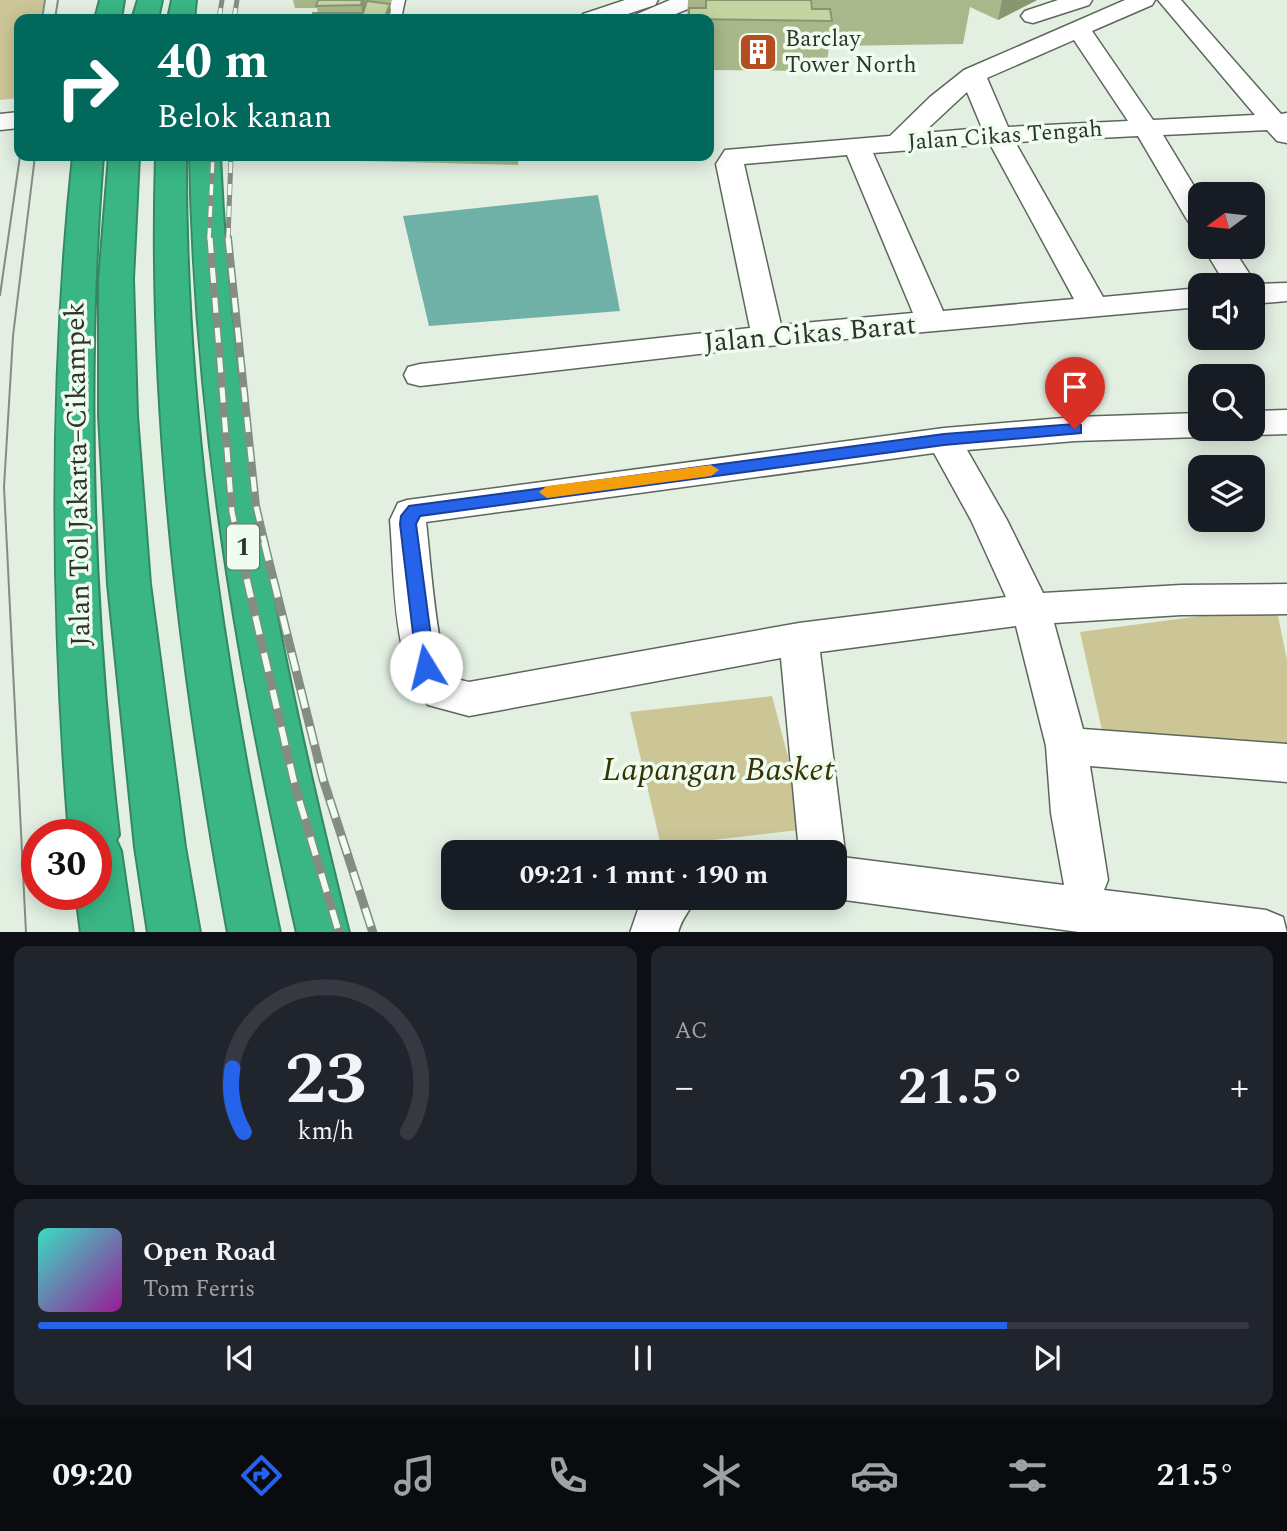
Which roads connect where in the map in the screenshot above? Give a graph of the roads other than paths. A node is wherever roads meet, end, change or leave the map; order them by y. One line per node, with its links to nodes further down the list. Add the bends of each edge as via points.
1 (647, 0): 6 (street)
2 (689, 0): 7 (street)
3 (1082, 0): 8 (street)
4 (1144, 0): 9 (street)
5 (1169, 0): 11 (street)
6 (606, 14)
7 (657, 14)
8 (1033, 16)
9 (1077, 27): 10 (street); 12 (street)
10 (972, 75): 13 (street); 14 (street)
11 (1283, 126): 12 (street, Jalan Cikas Tengah)
12 (1146, 128): 13 (street, Jalan Cikas Tengah); 20 (street)
13 (998, 135): 14 (street, Jalan Cikas Tengah); 24 (street)
14 (898, 143): 15 (street, Jalan Cikas Tengah)
15 (857, 146): 25 (street); 26 (street, Jalan Cikas Tengah, via 730,159)
16 (87, 161): 37 (highway, Jalan Tol Jakarta–Cikampek, via 71,394 73,539)
17 (124, 161): 44 (highway, via 116,279 118,430 129,584)
18 (171, 161): 45 (highway, 1, via 170,293 186,503 211,691)
19 (205, 161): 46 (highway, 1, via 215,346 237,513 275,729)
20 (1188, 198)
21 (1287, 292): 22 (street)
22 (1265, 293)
23 (1188, 299): 24 (street, Jalan Cikas Barat)
24 (1094, 308): 25 (street, Jalan Cikas Barat)
25 (932, 322): 26 (street, Jalan Cikas Barat)
26 (768, 336): 27 (street, Jalan Cikas Barat)
27 (420, 375)
28 (1287, 422): 29 (street)
29 (1265, 423)
30 (1188, 425): 31 (street)
31 (944, 440): 33 (street); 34 (street, via 429,507 409,516 426,667 436,688 454,698 483,697)
32 (1286, 604): 33 (street, via 1181,600)
33 (1031, 609): 34 (street); 35 (street)
34 (799, 639): 38 (street)
35 (1067, 746): 36 (street); 40 (street)
36 (1287, 763)
37 (93, 819)
38 (821, 840)
39 (847, 880): 48 (street)
40 (1085, 880)
41 (104, 910): 43 (highway)
42 (660, 910): 47 (street)
43 (107, 932)
44 (174, 932)
45 (254, 932)
46 (323, 932)
47 (654, 932)
48 (1258, 932)

